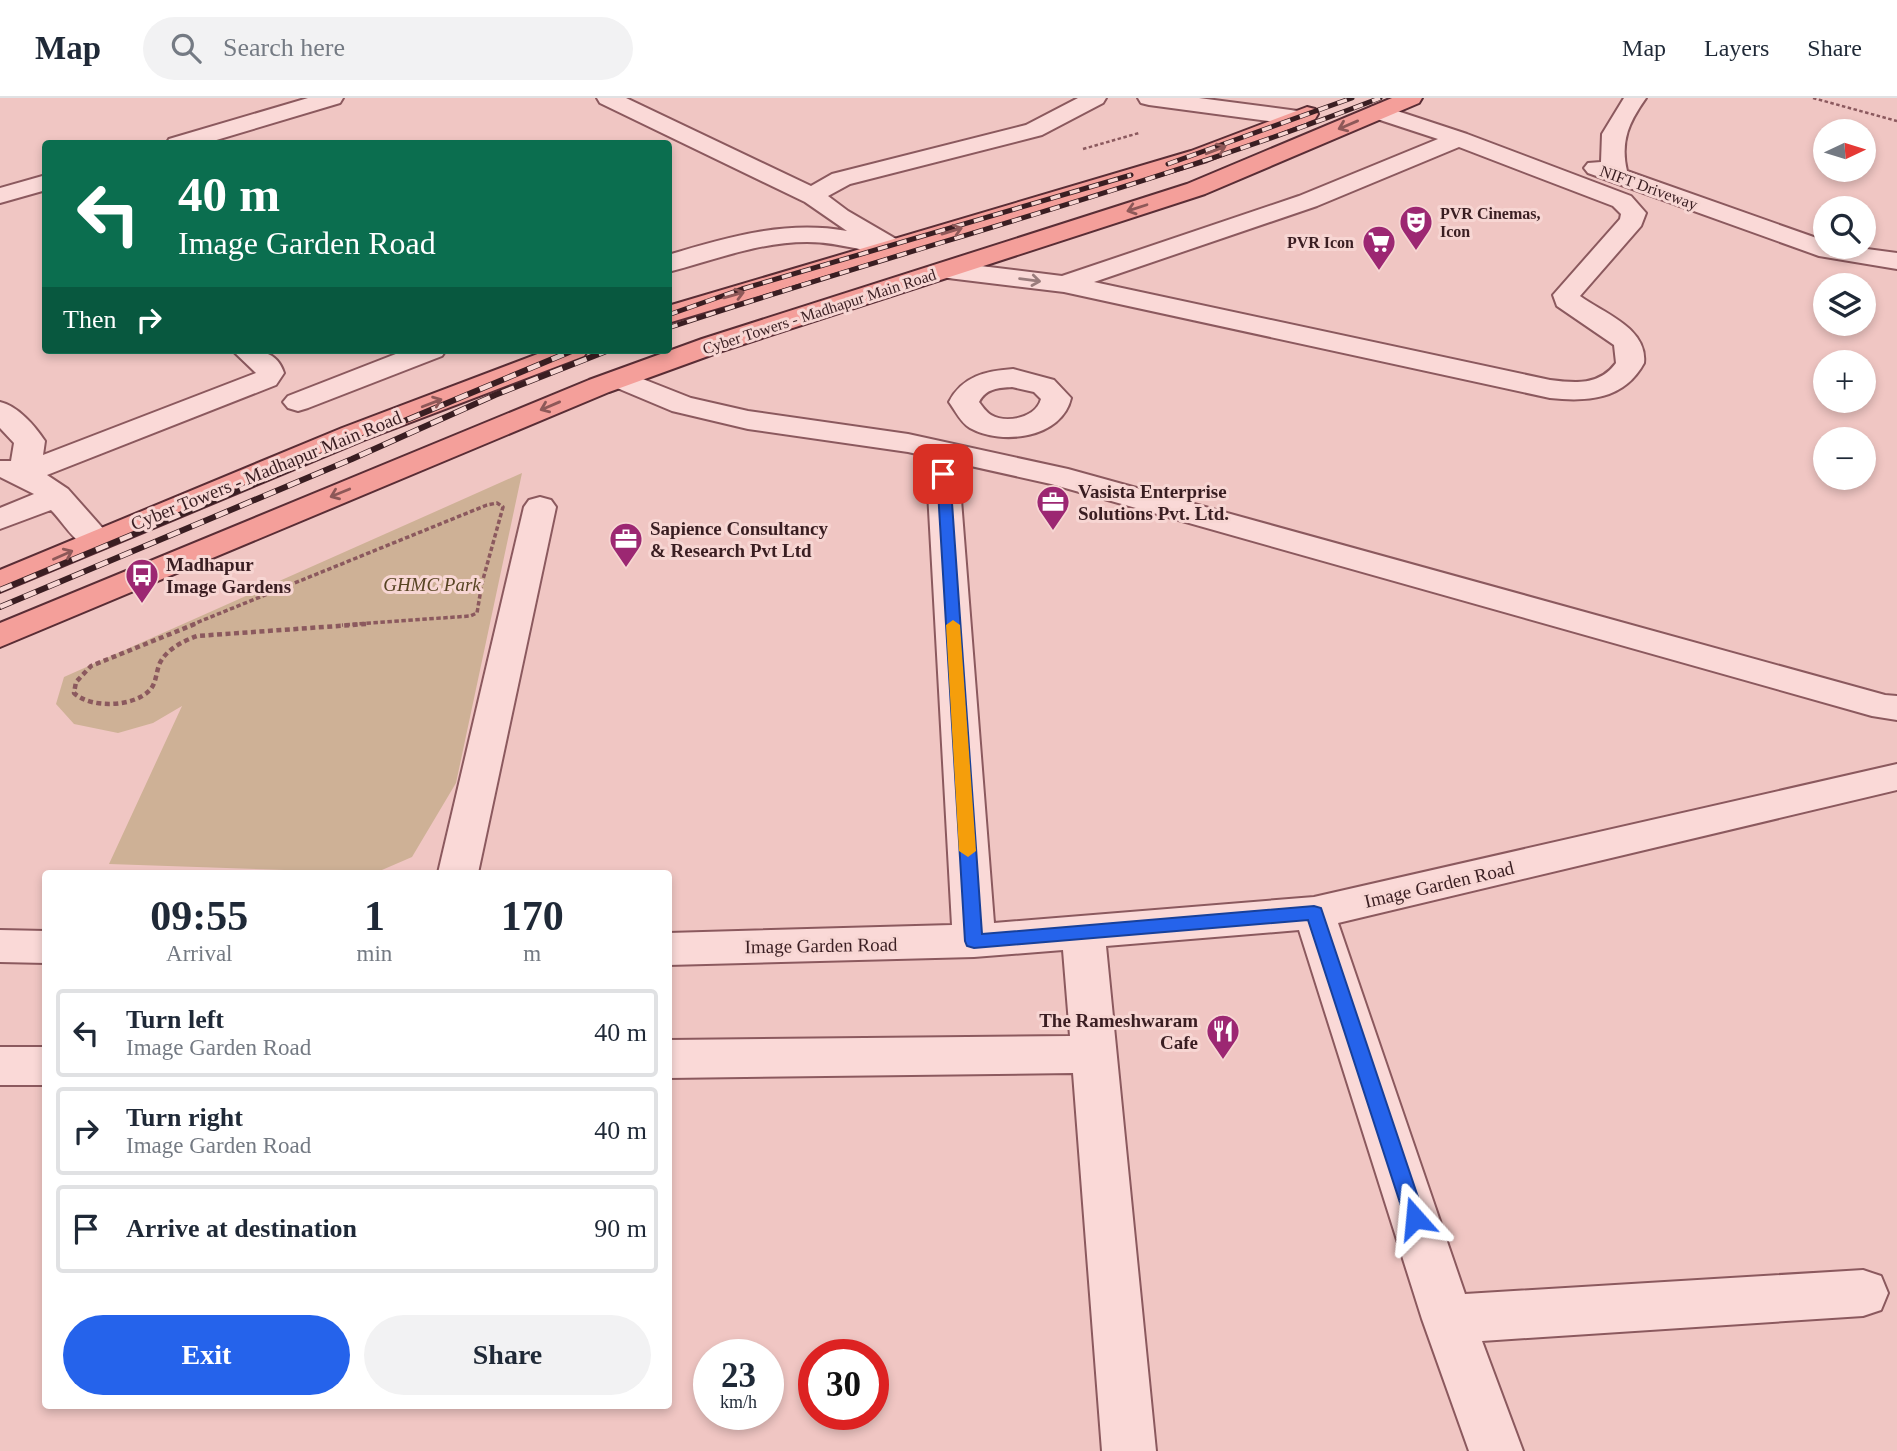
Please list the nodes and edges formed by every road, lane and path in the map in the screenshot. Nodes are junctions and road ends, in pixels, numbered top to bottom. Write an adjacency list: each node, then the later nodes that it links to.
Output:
1 (332, 98): 12 (street)
2 (608, 98): 16 (street)
3 (1095, 98): 16 (street)
4 (1149, 98): 9 (street)
5 (1635, 98): 13 (street)
6 (1813, 98): 10 (path)
7 (1398, 104): 11 (street); 13 (street, NIFT Driveway); 20 (main road, Cyber Towers - Madhapur Main Road, one-way to 20)
8 (1327, 107): 9 (main road, Cyber Towers - Madhapur Main Road)
9 (1298, 118): 17 (main road, Cyber Towers - Madhapur Main Road, one-way to 9)
10 (1897, 121)
11 (1459, 139): 21 (street); 21 (street)
12 (190, 140)
13 (1616, 176): 18 (street, NIFT Driveway)
14 (42, 183): 15 (street)
15 (0, 196)
16 (814, 197): 17 (street)
17 (894, 248): 19 (street); 22 (main road, Cyber Towers - Madhapur Main Road, one-way to 17)
18 (1897, 261)
19 (672, 263)
20 (948, 270): 21 (street, one-way to 21); 23 (main road, Cyber Towers - Madhapur Main Road)
21 (1064, 284)
22 (674, 314): 23 (main road)
23 (712, 345): 28 (main road, Cyber Towers - Madhapur Main Road)
24 (251, 354): 33 (street)
25 (422, 354): 29 (street)
26 (564, 354): 38 (main road, Cyber Towers - Madhapur Main Road, one-way to 26)
27 (576, 354): 28 (main road)
28 (609, 382): 32 (street); 40 (main road, Cyber Towers - Madhapur Main Road, one-way to 40)
29 (298, 402)
30 (0, 411): 33 (street)
31 (974, 418): 32 (street)
32 (908, 443): 42 (street)
33 (12, 471): 35 (street)
34 (943, 474): 47 (street)
35 (57, 496): 37 (street); 38 (street)
36 (540, 507): 44 (street)
37 (0, 519)
38 (95, 540): 39 (main road, Cyber Towers - Madhapur Main Road, one-way to 38)
39 (0, 582)
40 (0, 636)
41 (128, 702): 41 (path)
42 (1897, 708)
43 (1897, 777): 45 (street, Image Garden Road)
44 (459, 870)
45 (1314, 913): 46 (street, Image Garden Road); 56 (street)
46 (1083, 931): 47 (street, Image Garden Road); 51 (street)
47 (974, 941): 50 (street, Image Garden Road)
48 (0, 946): 49 (street)
49 (42, 947)
50 (672, 948)
51 (1094, 1054): 52 (street); 57 (street)
52 (672, 1059)
53 (0, 1066): 54 (street)
54 (42, 1066)
55 (1863, 1293): 56 (street)
56 (1448, 1320): 58 (street)
57 (1129, 1451)
58 (1496, 1451)

